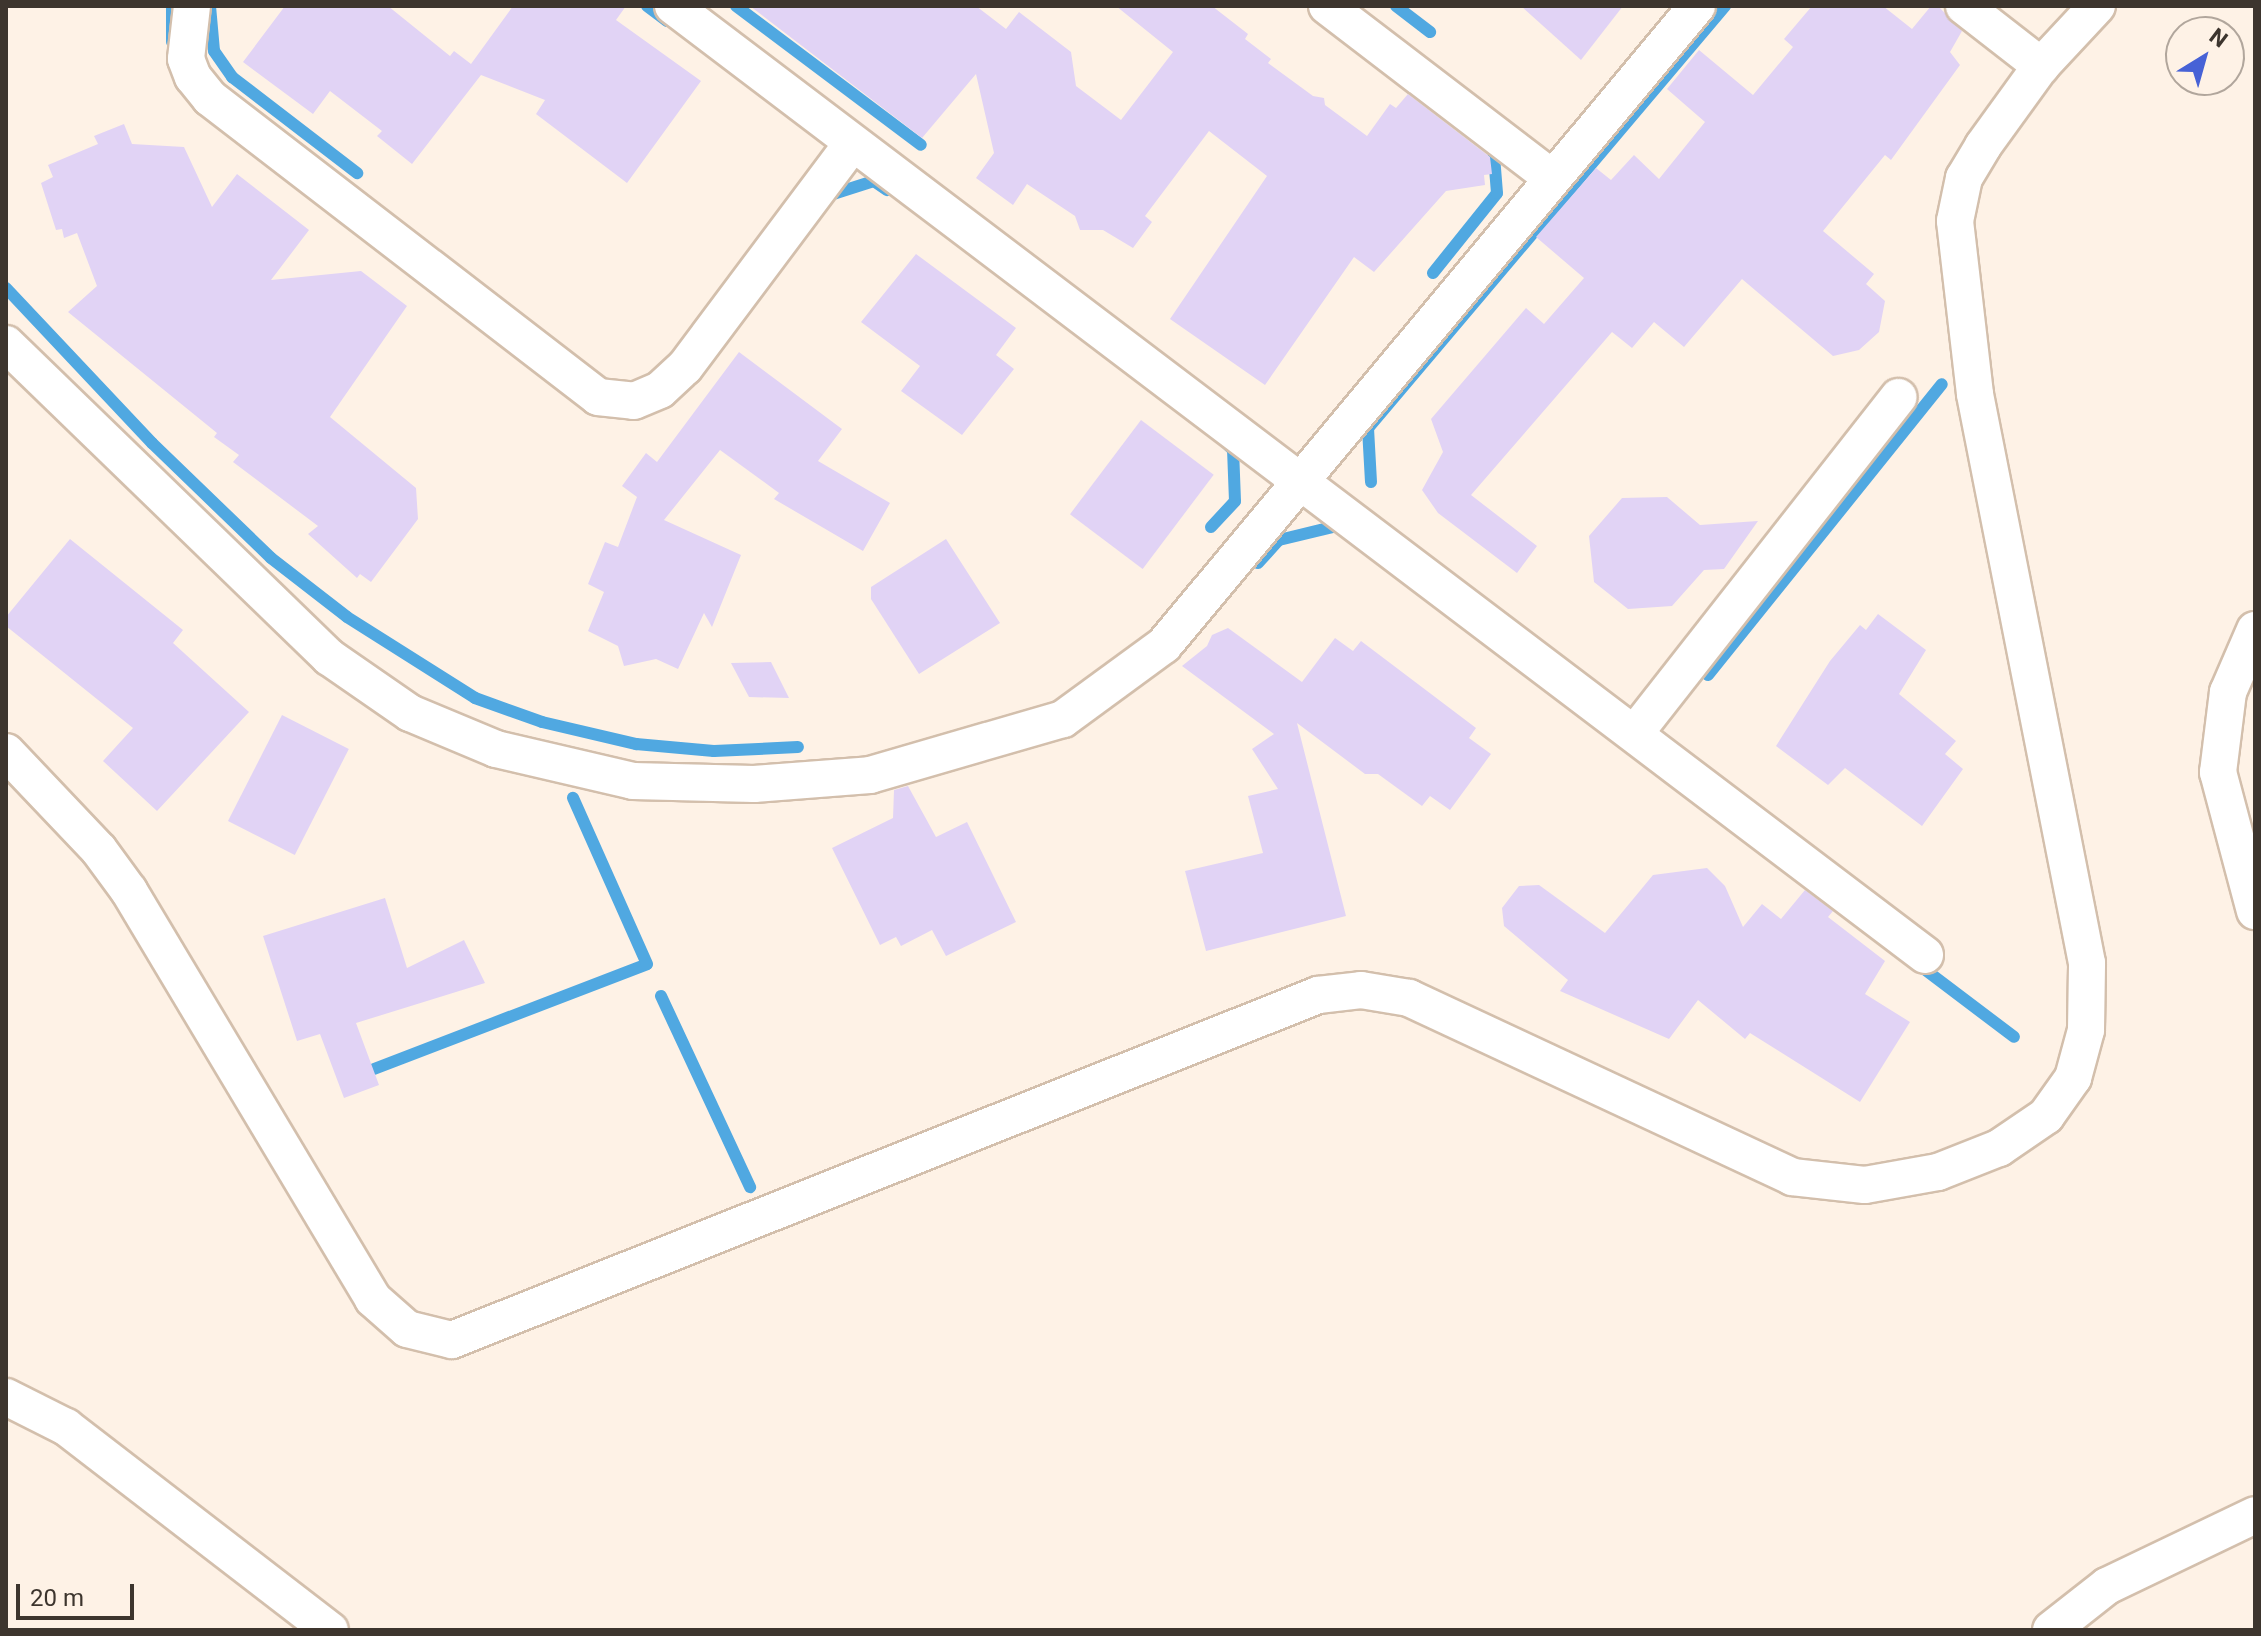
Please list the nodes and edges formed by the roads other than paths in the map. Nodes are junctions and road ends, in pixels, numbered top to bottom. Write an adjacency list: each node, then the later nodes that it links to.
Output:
1 (192, 6): 8 (street)
2 (673, 6): 8 (street)
3 (1327, 6): 9 (street)
4 (1697, 6): 9 (street)
5 (1964, 6): 7 (street)
6 (2097, 6): 7 (street)
7 (2041, 66): 15 (street)
8 (852, 144): 12 (street)
9 (1551, 177): 12 (street)
10 (6, 344): 12 (street)
11 (1898, 397): 14 (street)
12 (1305, 481): 14 (street)
13 (2255, 630): 16 (street)
14 (1635, 733): 17 (street)
15 (6, 752)
16 (2255, 911)
17 (1925, 955)
18 (6, 1397): 20 (street)
19 (2255, 1515): 21 (street)
20 (330, 1630)
21 (2051, 1630)

